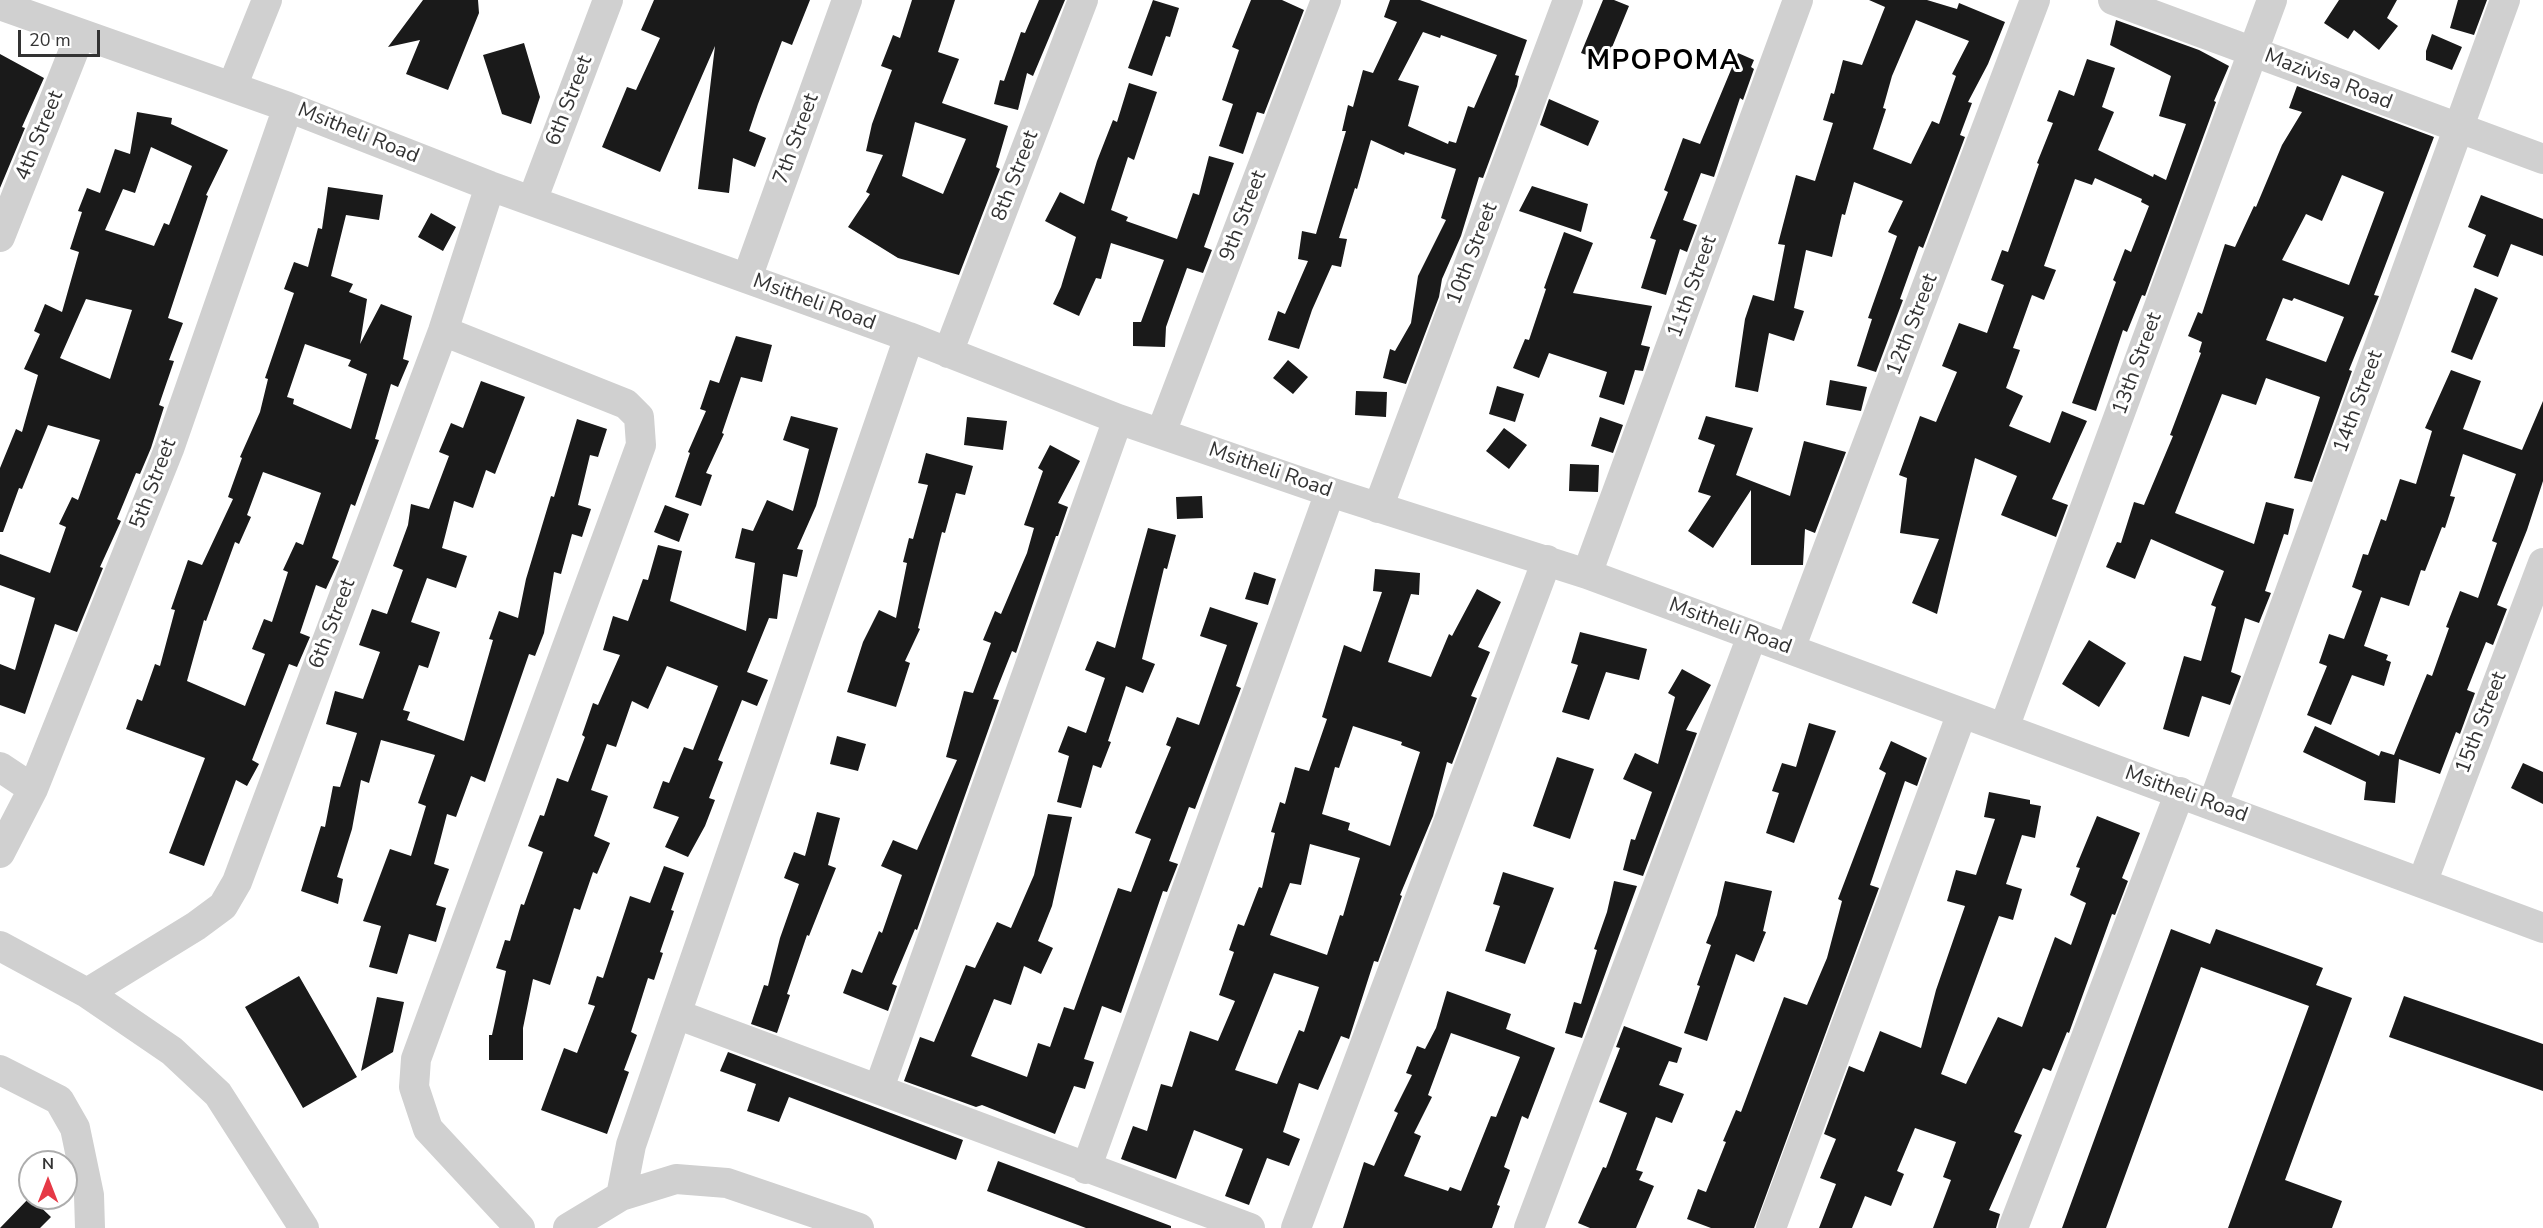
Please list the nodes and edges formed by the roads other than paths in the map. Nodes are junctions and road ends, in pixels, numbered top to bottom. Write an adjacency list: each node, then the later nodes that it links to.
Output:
1 (267, 0): 15 (street)
2 (608, 0): 20 (street, 6th Street)
3 (847, 0): 22 (street, 7th Street)
4 (1083, 0): 25 (street, 8th Street)
5 (1326, 0): 27 (street, 9th Street)
6 (1568, 0): 29 (street, 10th Street)
7 (1798, 0): 32 (street, 11th Street)
8 (2035, 0): 34 (street, 12th Street)
9 (2113, 0): 14 (street, Mazivisa Road)
10 (2272, 0): 14 (street, 13th Street)
11 (2505, 0): 17 (street, 14th Street)
12 (0, 5): 13 (street, Msitheli Road)
13 (80, 35): 15 (street, Msitheli Road); 21 (street, 4th Street)
14 (2253, 52): 17 (street, Mazivisa Road); 36 (street, 13th Street)
15 (232, 87): 16 (street, Msitheli Road)
16 (288, 107): 19 (street, Msitheli Road); 38 (street, 5th Street)
17 (2458, 129): 18 (street, Mazivisa Road); 40 (street, 14th Street)
18 (2543, 159)
19 (490, 186): 20 (street, Msitheli Road); 23 (street, 6th Street)
20 (532, 201): 22 (street, Msitheli Road)
21 (0, 237)
22 (747, 278): 24 (street, Msitheli Road)
23 (443, 331): 45 (street, 6th Street); 53 (street)
24 (909, 338): 25 (street, Msitheli Road); 46 (street)
25 (948, 353): 26 (street, Msitheli Road)
26 (1118, 419): 27 (street, Msitheli Road); 48 (street)
27 (1161, 433): 28 (street, Msitheli Road)
28 (1330, 492): 29 (street, Msitheli Road); 49 (street)
29 (1378, 507): 30 (street, Msitheli Road)
30 (1547, 560): 32 (street, Msitheli Road); 57 (street)
31 (2543, 563): 42 (street, 15th Street)
32 (1587, 574): 33 (street, Msitheli Road)
33 (1752, 636): 34 (street, Msitheli Road); 58 (street)
34 (1790, 649): 35 (street, Msitheli Road)
35 (1962, 713): 36 (street, Msitheli Road); 59 (street)
36 (2004, 728): 39 (street, Msitheli Road)
37 (0, 767): 38 (street)
38 (33, 789): 41 (street, 5th Street)
39 (2180, 792): 40 (street, Msitheli Road); 60 (street)
40 (2213, 804): 42 (street, Msitheli Road)
41 (0, 854)
42 (2422, 883): 43 (street, Msitheli Road)
43 (2543, 928)
44 (0, 946): 45 (street)
45 (87, 993): 52 (street)
46 (676, 1014): 48 (street); 50 (street)
47 (0, 1070): 51 (street)
48 (879, 1088): 49 (street)
49 (1086, 1169): 56 (street)
50 (621, 1196): 54 (street); 55 (street)
51 (90, 1228)
52 (304, 1228)
53 (520, 1228)
54 (568, 1228)
55 (860, 1228)
56 (1250, 1228)
57 (1296, 1228)
58 (1529, 1228)
59 (1771, 1228)
60 (2013, 1228)

